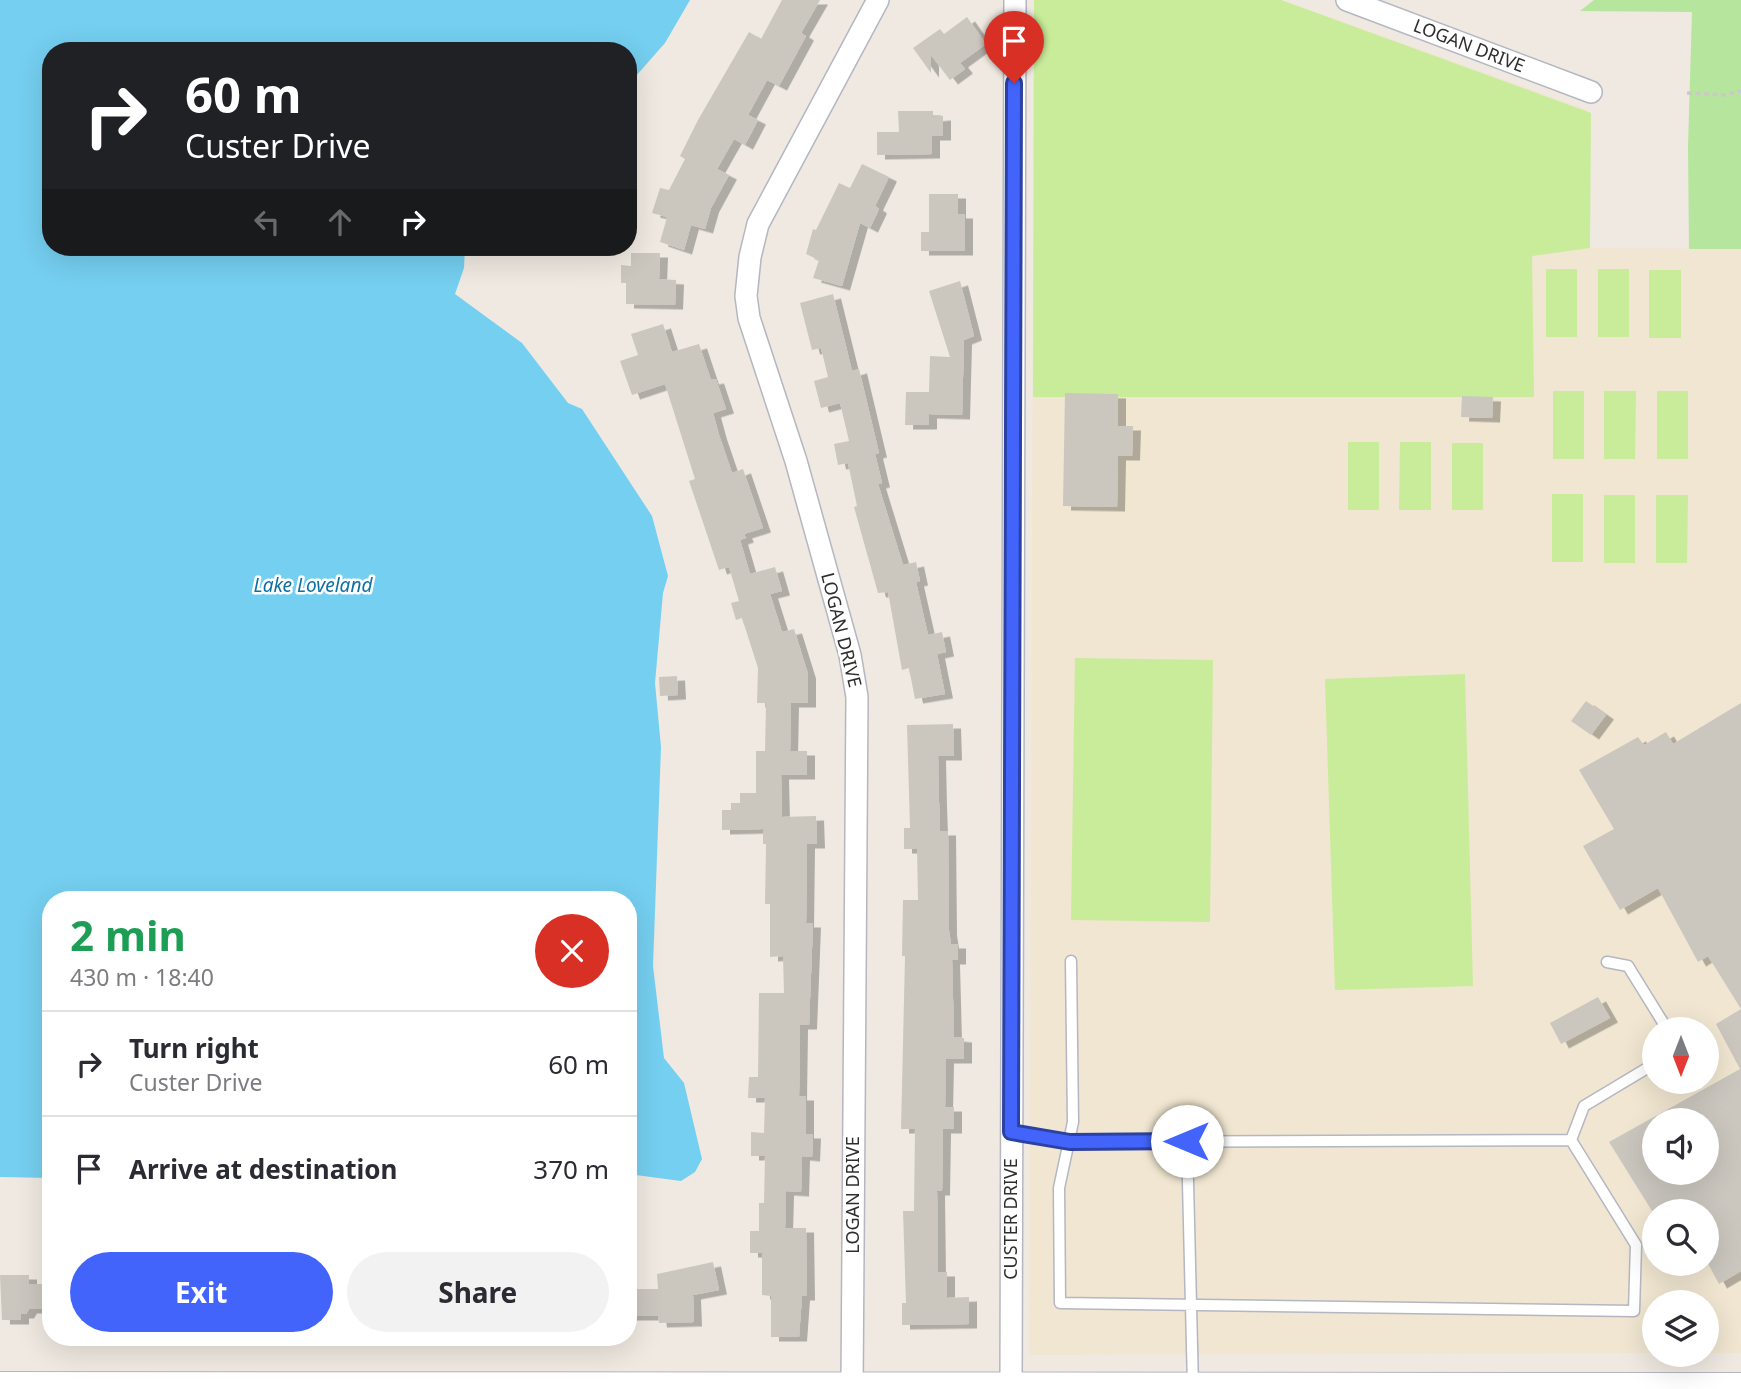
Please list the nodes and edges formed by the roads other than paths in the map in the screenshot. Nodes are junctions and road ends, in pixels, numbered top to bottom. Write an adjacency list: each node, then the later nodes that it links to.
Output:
1 (878, 0): 17 (street, LOGAN DRIVE)
2 (1014, 0): 9 (street, CUSTER DRIVE)
3 (1347, 0): 4 (street, LOGAN DRIVE)
4 (1591, 92)
5 (1071, 961): 12 (lane)
6 (1607, 962): 7 (lane)
7 (1660, 1017)
8 (1642, 1071): 10 (lane)
9 (1011, 1132): 12 (lane); 20 (street, CUSTER DRIVE)
10 (1571, 1140): 11 (lane); 13 (lane)
11 (1187, 1141): 12 (lane); 13 (lane)
12 (1070, 1142): 13 (lane)
13 (1192, 1303): 21 (lane)
14 (0, 1387): 15 (main road)
15 (156, 1388): 16 (main road)
16 (677, 1388): 17 (main road)
17 (852, 1388): 18 (main road)
18 (883, 1388): 19 (main road)
19 (939, 1388): 20 (main road)
20 (1011, 1388): 21 (main road)
21 (1193, 1388): 23 (main road)
22 (1741, 1388): 23 (main road)
23 (1714, 1389)

